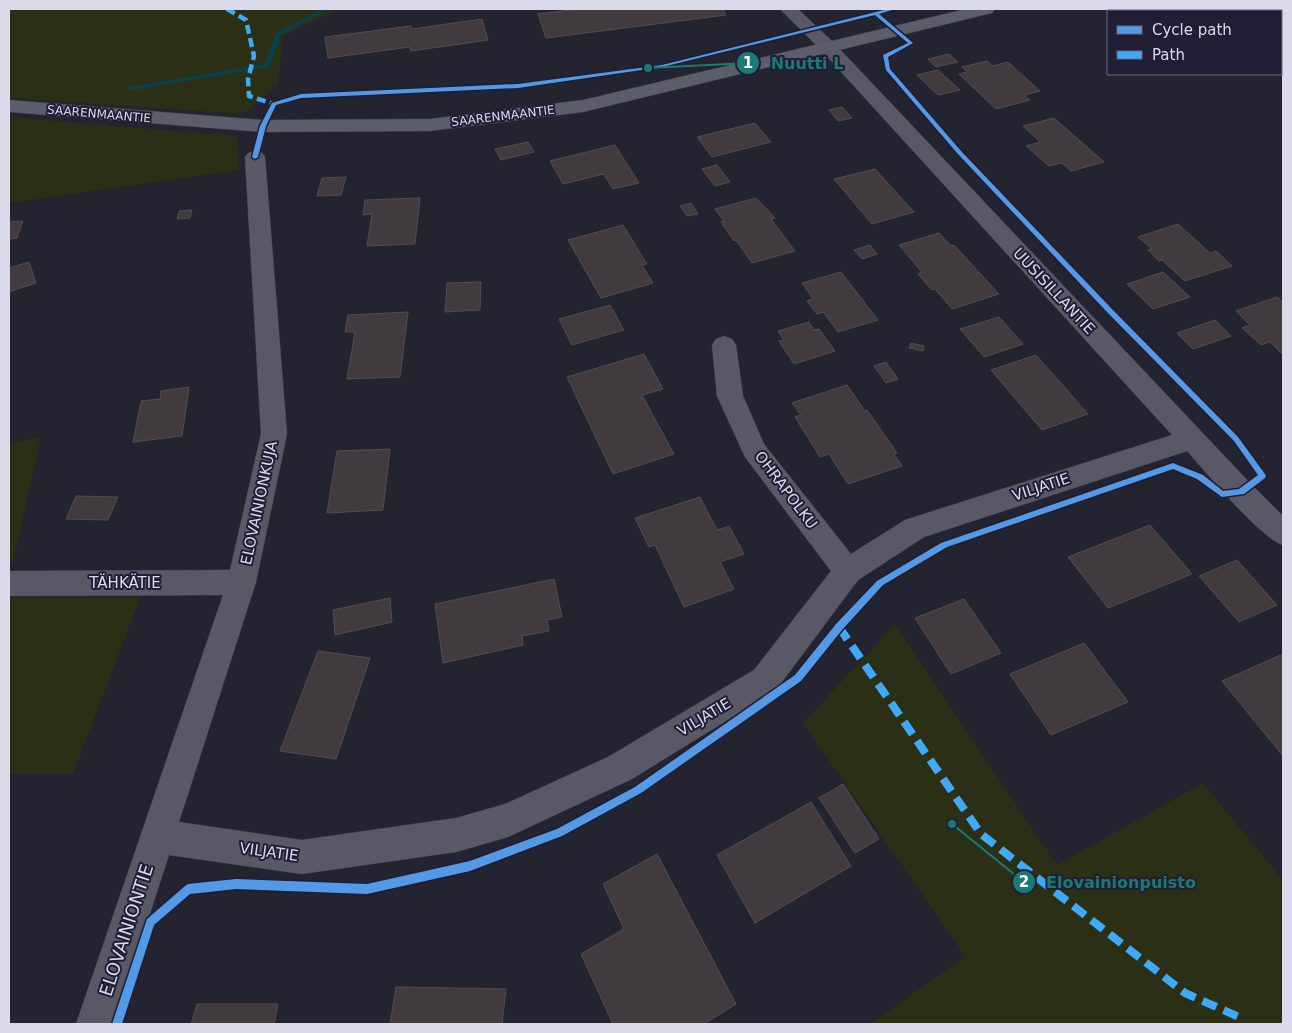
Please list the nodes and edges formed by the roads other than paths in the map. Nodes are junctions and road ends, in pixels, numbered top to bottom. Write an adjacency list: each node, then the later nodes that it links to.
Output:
1 (788, 9): 3 (street, UUSISILLANTIE)
2 (986, 9): 3 (street, SAARENMAANTIE)
3 (828, 47): 4 (street, SAARENMAANTIE); 7 (street, UUSISILLANTIE)
4 (9, 106)
5 (256, 157): 10 (street, ELOVAINIONKUJA)
6 (724, 345): 9 (street, OHRAPOLKU)
7 (1192, 439): 8 (street, UUSISILLANTIE); 9 (street, VILJATIE)
8 (1283, 532)
9 (848, 571): 12 (street, VILJATIE)
10 (242, 582): 11 (street, TÄHKÄTIE); 12 (street, ELOVAINIONKUJA)
11 (9, 584)
12 (157, 836): 13 (street, ELOVAINIONTIE)
13 (95, 1024)

